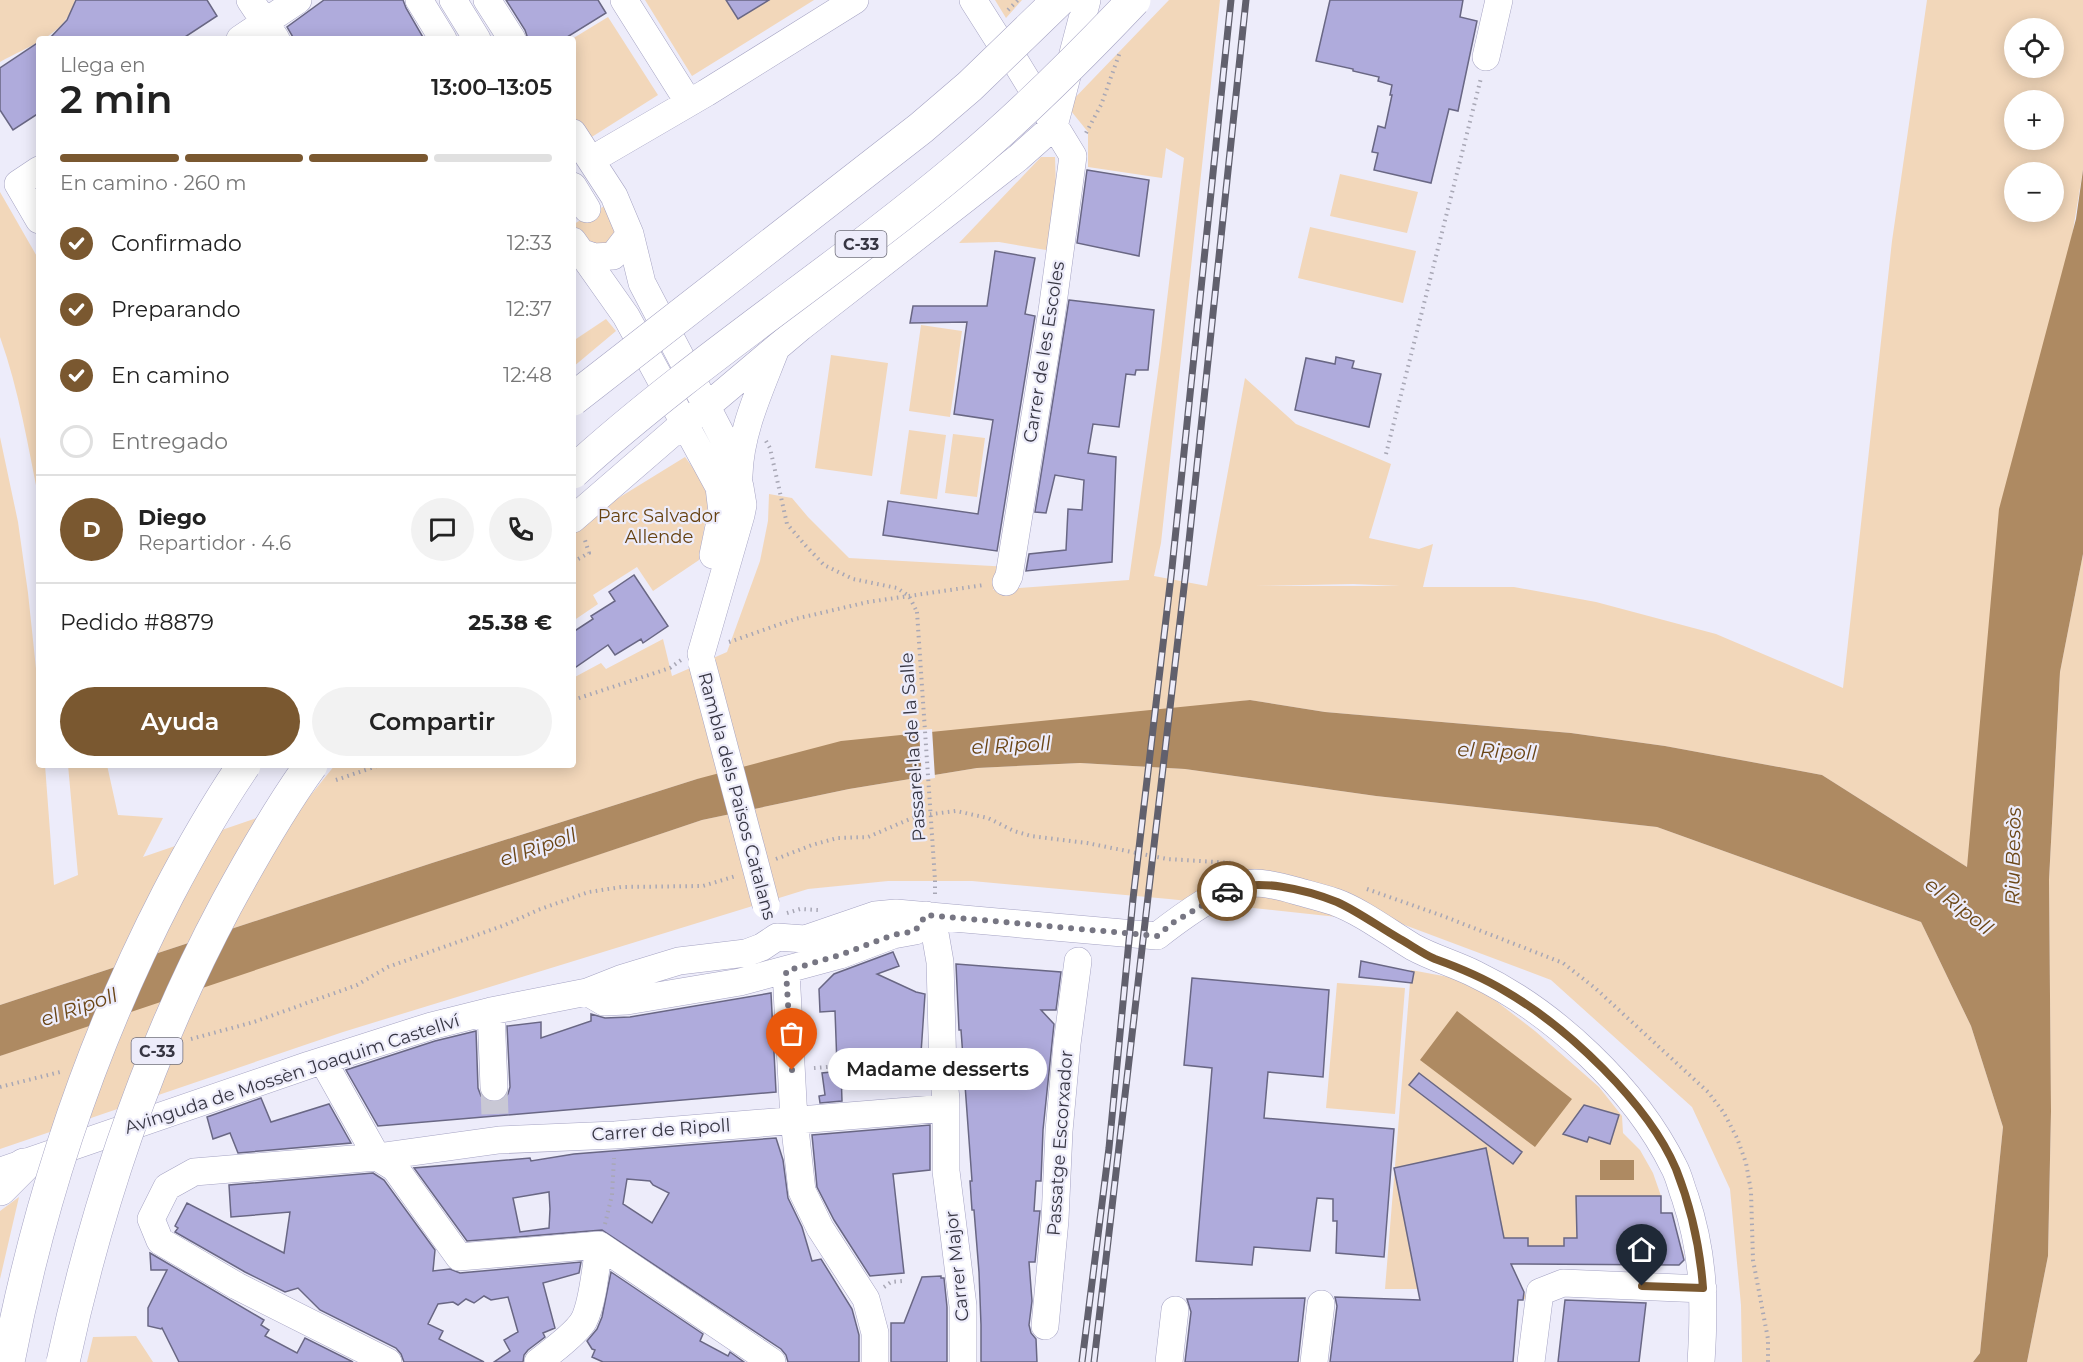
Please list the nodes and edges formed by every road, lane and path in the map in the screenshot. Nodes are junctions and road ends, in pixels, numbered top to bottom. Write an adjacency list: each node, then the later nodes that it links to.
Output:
1 (250, 0): 13 (street)
2 (298, 0): 13 (street)
3 (419, 0): 15 (street)
4 (453, 0): 16 (street)
5 (486, 0): 17 (street)
6 (624, 0): 20 (street)
7 (855, 0): 20 (street)
8 (973, 0): 21 (street)
9 (1059, 0): 32 (highway, bridge)
10 (1087, 0): 21 (street)
11 (1134, 0): 38 (highway, C-33, bridge)
12 (1499, 0): 19 (street)
13 (271, 31): 14 (street)
14 (252, 36)
15 (442, 36)
16 (475, 36)
17 (510, 36)
18 (1123, 41): 23 (path)
19 (1486, 57): 37 (path)
20 (689, 103): 24 (street)
21 (1054, 126): 23 (street); 31 (street)
22 (576, 138): 24 (street, Rambla dels Països Catalans)
23 (1073, 156): 45 (street, Carrer de les Escoles)
24 (591, 160): 29 (street, Rambla dels Països Catalans)
25 (28, 177): 27 (street)
26 (576, 191): 28 (street)
27 (36, 208)
28 (587, 209)
29 (630, 234): 30 (street, Rambla dels Països Catalans); 33 (street, Rambla dels Països Catalans)
30 (577, 246): 35 (street, Rambla dels Països Catalans)
31 (776, 350): 33 (street); 34 (street)
32 (576, 397)
33 (706, 407): 35 (street); 36 (street, Rambla dels Països Catalans)
34 (749, 423): 36 (street); 41 (street); 46 (path)
35 (688, 430): 36 (street); 40 (street); 47 (street, Rambla dels Països Catalans)
36 (719, 433): 41 (street, Rambla dels Països Catalans)
37 (1386, 454)
38 (576, 468)
39 (576, 472): 40 (street)
40 (625, 474): 42 (street)
41 (739, 480): 47 (street, Rambla dels Països Catalans)
42 (576, 516)
43 (576, 520): 44 (path)
44 (576, 560)
45 (1006, 582): 46 (path)
46 (909, 596): 47 (path); 57 (path, Passarel·la de la Salle, bridge)
47 (696, 658): 48 (path); 58 (street, Rambla dels Països Catalans, bridge)
48 (576, 699)
49 (242, 768): 81 (highway, C-33, bridge)
50 (356, 768): 51 (path)
51 (323, 772): 82 (highway, C-33, bridge)
52 (771, 861): 53 (path)
53 (1243, 864)
54 (744, 872): 63 (path)
55 (1363, 888): 92 (path)
56 (943, 890): 57 (path)
57 (932, 905): 58 (street); 60 (street); 67 (street, Carrer Major); 77 (street)
58 (777, 937): 61 (street, Avinguda de Mossèn Joaquim Castellví)
59 (1078, 961): 80 (street, Passatge Escorxador)
60 (786, 971): 61 (street); 66 (street)
61 (587, 992): 62 (street, Avinguda de Mossèn Joaquim Castellví)
62 (491, 1011): 64 (street, Avinguda de Mossèn Joaquim Castellví); 69 (street)
63 (186, 1040)
64 (323, 1061): 73 (street); 74 (street, Avinguda de Mossèn Joaquim Castellví)
65 (70, 1070): 68 (path)
66 (792, 1070): 67 (path); 71 (street)
67 (943, 1071): 70 (street, Carrer Major)
68 (0, 1087)
69 (494, 1087)
70 (946, 1108): 71 (street, Carrer de Ripoll); 87 (street, Carrer Major)
71 (794, 1120): 72 (street, Carrer de Ripoll); 86 (street)
72 (615, 1135): 73 (street, Carrer de Ripoll); 76 (path)
73 (377, 1157): 76 (street); 83 (street, Carrer de Ripoll)
74 (12, 1168): 75 (highway)
75 (0, 1189)
76 (599, 1245): 84 (street); 85 (street)
77 (1703, 1288): 90 (street); 91 (street)
78 (1321, 1304): 89 (street)
79 (1176, 1310): 88 (street)
80 (1045, 1326)
81 (8, 1362)
82 (63, 1362)
83 (388, 1362)
84 (538, 1362)
85 (772, 1362)
86 (874, 1362)
87 (963, 1362)
88 (1169, 1362)
89 (1314, 1362)
90 (1531, 1362)
91 (1701, 1362)
92 (1768, 1362)

